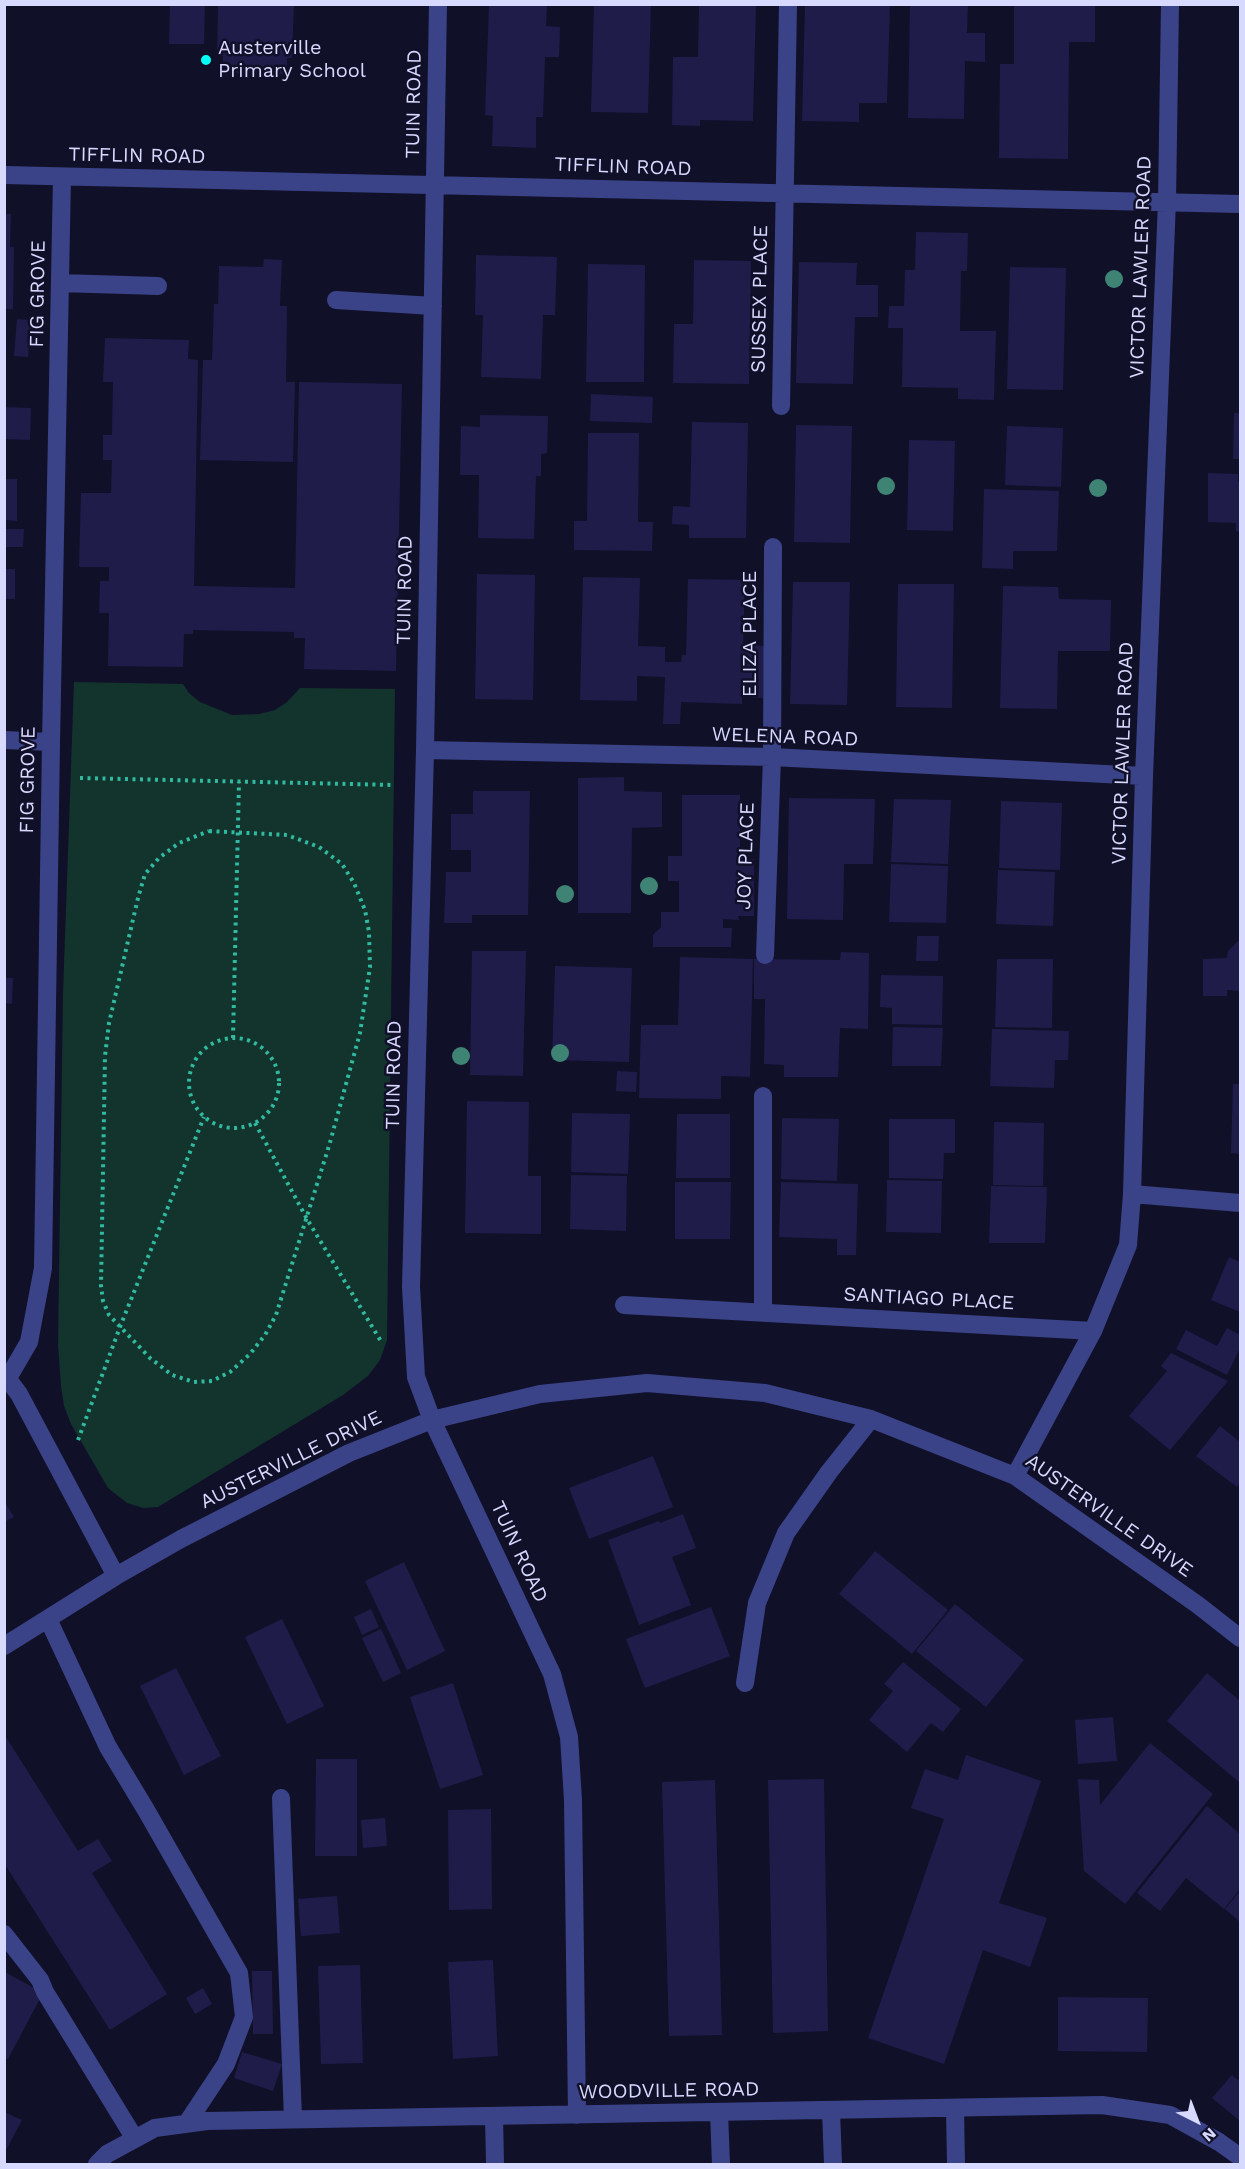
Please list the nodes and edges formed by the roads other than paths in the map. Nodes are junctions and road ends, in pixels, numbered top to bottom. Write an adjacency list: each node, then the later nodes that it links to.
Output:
1 (438, 4): 6 (street, TUIN ROAD)
2 (788, 4): 7 (street, SUSSEX PLACE)
3 (1170, 4): 8 (street, VICTOR LAWLER ROAD)
4 (4, 176): 5 (street, TIFFLIN ROAD)
5 (62, 177): 6 (street, TIFFLIN ROAD); 10 (street, FIG GROVE)
6 (435, 184): 7 (street, TIFFLIN ROAD); 13 (street, TUIN ROAD)
7 (785, 194): 8 (street, TIFFLIN ROAD); 14 (street, SUSSEX PLACE)
8 (1167, 201): 9 (street, TIFFLIN ROAD); 20 (street, VICTOR LAWLER ROAD)
9 (1240, 204)
10 (60, 283): 11 (street); 17 (street, FIG GROVE)
11 (158, 286)
12 (336, 300): 13 (street)
13 (433, 306): 18 (street, TUIN ROAD)
14 (781, 406)
15 (773, 547): 19 (street, ELIZA PLACE)
16 (4, 740): 17 (street)
17 (51, 742): 28 (street, FIG GROVE)
18 (425, 750): 19 (street, WELENA ROAD); 30 (street, TUIN ROAD)
19 (772, 758): 20 (street, WELENA ROAD); 21 (street, JOY PLACE)
20 (1144, 777): 23 (street, VICTOR LAWLER ROAD)
21 (765, 955)
22 (763, 1096): 26 (street)
23 (1132, 1194): 24 (street); 27 (street, VICTOR LAWLER ROAD)
24 (1240, 1203)
25 (624, 1305): 26 (street, SANTIAGO PLACE)
26 (763, 1312): 27 (street, SANTIAGO PLACE)
27 (1093, 1331): 31 (street, VICTOR LAWLER ROAD)
28 (6, 1376): 32 (street)
29 (871, 1419): 30 (street, AUSTERVILLE DRIVE); 31 (street, AUSTERVILLE DRIVE); 36 (street)
30 (432, 1420): 32 (street, AUSTERVILLE DRIVE); 42 (street, TUIN ROAD)
31 (1015, 1476): 34 (street, AUSTERVILLE DRIVE)
32 (116, 1576): 33 (street, AUSTERVILLE DRIVE)
33 (48, 1619): 35 (street, AUSTERVILLE DRIVE); 45 (street)
34 (1240, 1638)
35 (4, 1646)
36 (745, 1683)
37 (281, 1798): 44 (street)
38 (4, 1934): 46 (street)
39 (955, 2108): 40 (street, WOODVILLE ROAD); 47 (street, WOODVILLE ROAD); 52 (street)
40 (831, 2110): 41 (street, WOODVILLE ROAD); 51 (street)
41 (719, 2112): 42 (street, WOODVILLE ROAD); 50 (street)
42 (577, 2115): 43 (street, WOODVILLE ROAD)
43 (494, 2116): 44 (street, WOODVILLE ROAD); 49 (street)
44 (293, 2119): 45 (street, WOODVILLE ROAD)
45 (187, 2123): 46 (street, WOODVILLE ROAD)
46 (135, 2139): 48 (street, WOODVILLE ROAD)
47 (1240, 2157)
48 (98, 2164)
49 (495, 2164)
50 (721, 2164)
51 (833, 2164)
52 (956, 2164)

